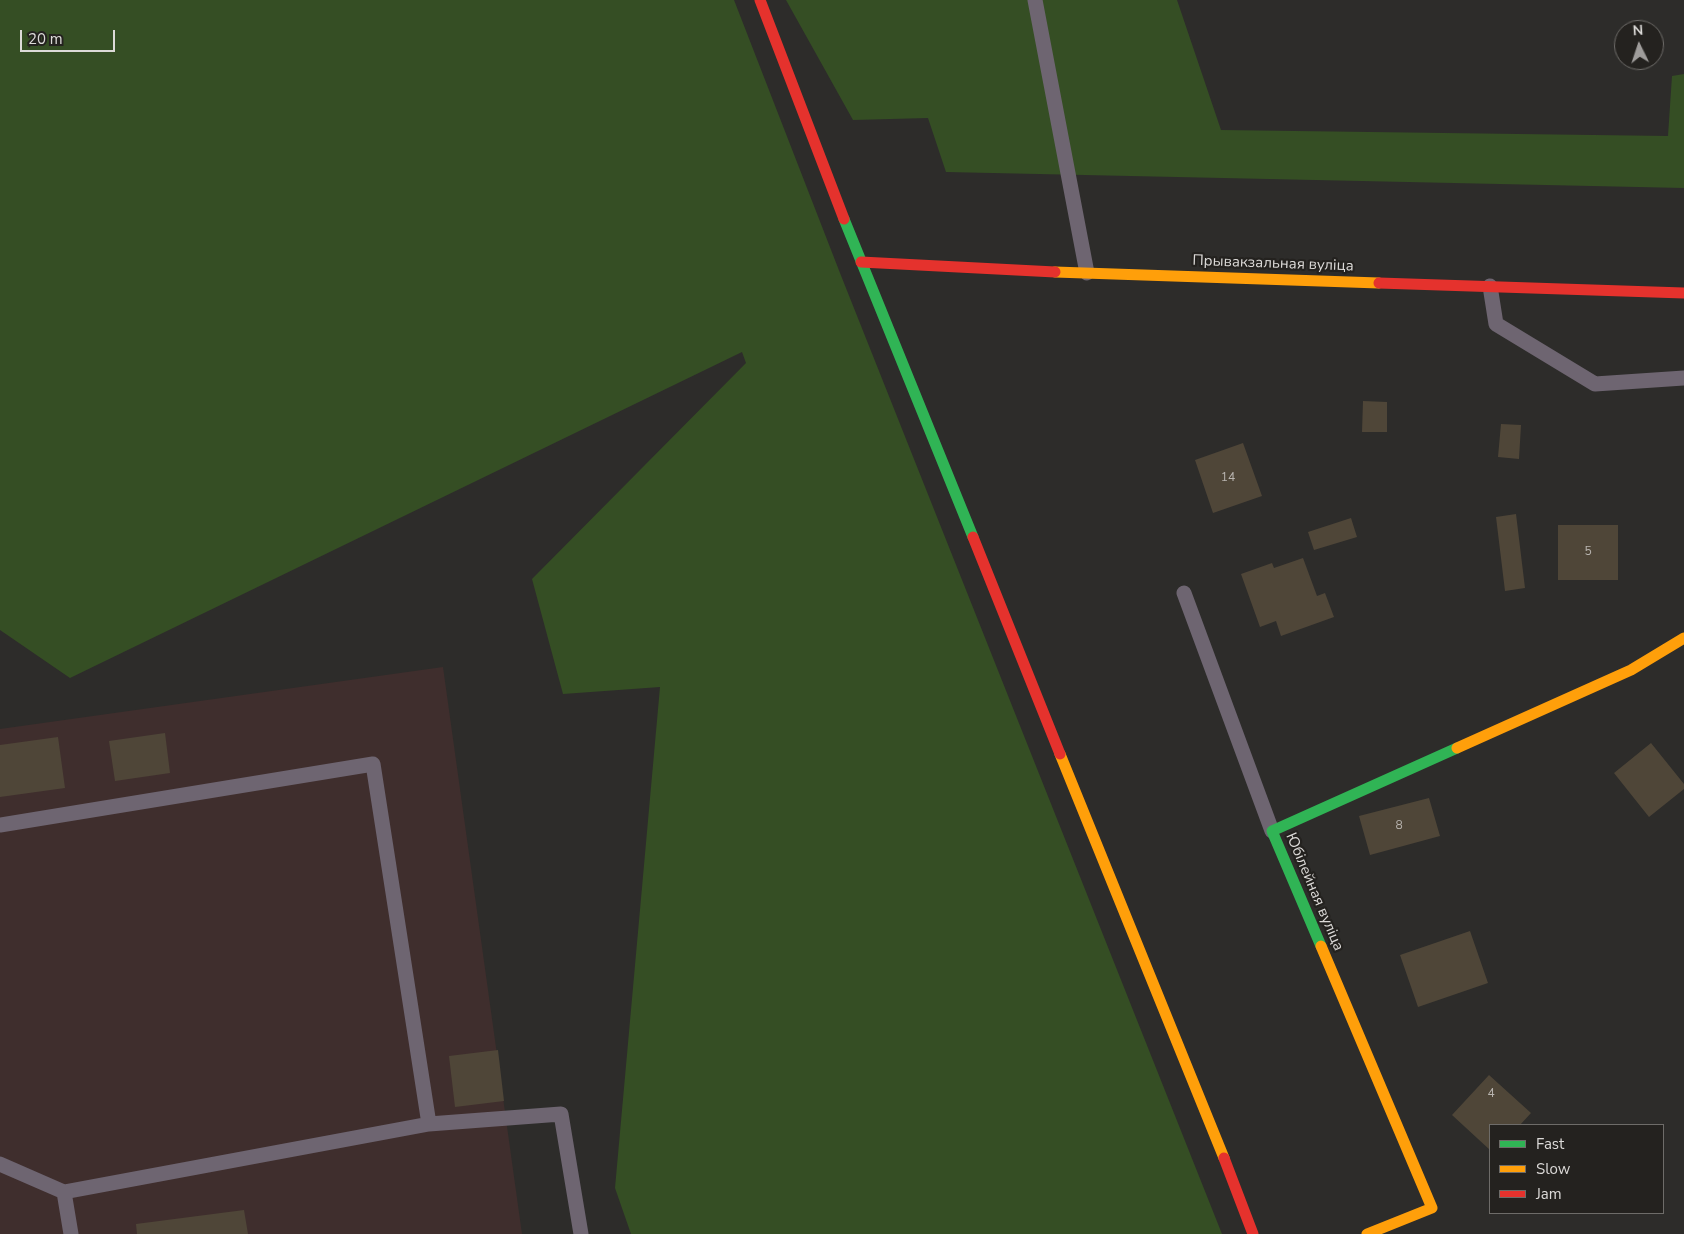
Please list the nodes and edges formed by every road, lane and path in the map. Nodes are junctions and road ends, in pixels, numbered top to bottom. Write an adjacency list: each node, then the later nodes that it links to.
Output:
1 (760, 0): 3 (street)
2 (1035, 0): 4 (lane)
3 (861, 262): 4 (street, Прывакзальная вуліца); 17 (street)
4 (1087, 273): 5 (street, Прывакзальная вуліца)
5 (1490, 286): 6 (street, Прывакзальная вуліца); 7 (lane)
6 (1684, 293)
7 (1684, 378)
8 (1184, 593): 11 (lane)
9 (1684, 638): 11 (street, Юбілейная вуліца)
10 (0, 825): 12 (lane)
11 (1272, 830): 18 (street, Юбілейная вуліца)
12 (429, 1124): 14 (lane); 16 (lane)
13 (0, 1164): 14 (lane)
14 (64, 1192): 15 (lane)
15 (71, 1234)
16 (582, 1234)
17 (1253, 1234)
18 (1367, 1234)

